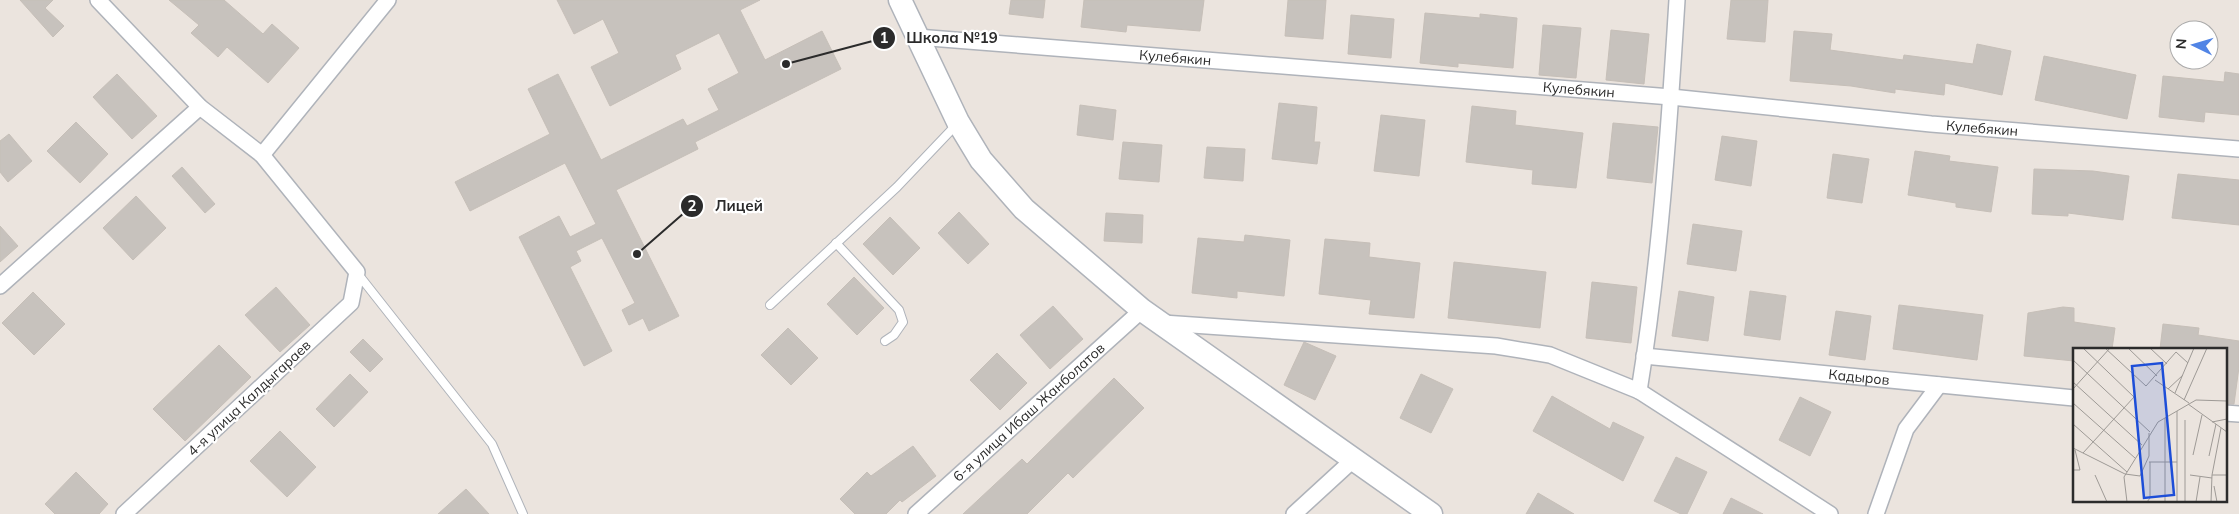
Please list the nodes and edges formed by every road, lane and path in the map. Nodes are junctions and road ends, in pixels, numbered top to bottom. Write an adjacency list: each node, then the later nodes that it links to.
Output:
1 (98, 0): 7 (street)
2 (388, 0): 10 (street)
3 (900, 0): 5 (street)
4 (1677, 0): 6 (street)
5 (917, 37): 6 (street, Кулебякин); 8 (street)
6 (1671, 97): 9 (street, Кулебякин); 18 (street)
7 (200, 107): 10 (street); 13 (street)
8 (958, 122): 11 (lane); 15 (street)
9 (2239, 149)
10 (262, 155): 12 (street)
11 (836, 243): 14 (lane); 17 (lane)
12 (357, 272): 25 (street, 4-я улица Калдыгараев); 26 (lane)
13 (0, 286)
14 (770, 305)
15 (1142, 310): 16 (street); 27 (street, 6-я улица Ибаш Жанболатов)
16 (1162, 323): 20 (street); 24 (street)
17 (886, 341)
18 (1644, 356): 19 (street, Кадыров); 20 (street)
19 (1939, 385): 21 (street, Кадыров); 31 (street)
20 (1639, 390): 30 (street)
21 (2073, 398)
22 (2226, 413): 23 (street)
23 (2239, 414)
24 (1354, 459): 28 (street); 29 (street)
25 (124, 514)
26 (523, 514)
27 (916, 514)
28 (1294, 514)
29 (1431, 514)
30 (1830, 514)
31 (1876, 514)

